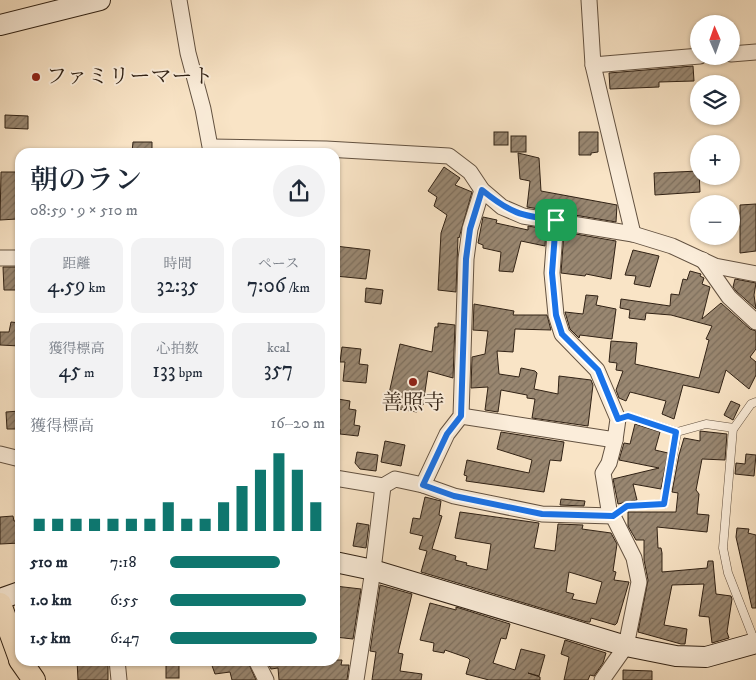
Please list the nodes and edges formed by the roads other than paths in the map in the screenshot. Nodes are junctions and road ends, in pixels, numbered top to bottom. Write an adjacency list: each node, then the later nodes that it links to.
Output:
1 (100, 0): 4 (street)
2 (180, 0): 9 (street)
3 (589, 0): 8 (street)
4 (0, 25)
5 (756, 52): 6 (street)
6 (740, 53)
7 (690, 57): 8 (street)
8 (593, 65): 13 (street)
9 (211, 148)
10 (340, 152): 11 (street)
11 (482, 190): 12 (street); 20 (street)
12 (556, 220): 13 (street); 21 (street)
13 (633, 234): 16 (street)
14 (0, 258): 15 (street)
15 (15, 258)
16 (702, 259): 17 (street); 18 (street)
17 (756, 274)
18 (756, 322)
19 (756, 402): 22 (lane)
20 (461, 416): 24 (street); 28 (street)
21 (618, 419): 23 (lane); 24 (street)
22 (734, 428): 23 (lane); 36 (lane)
23 (676, 432): 30 (lane)
24 (615, 440): 30 (street)
25 (0, 454): 26 (street)
26 (15, 457)
27 (340, 479): 29 (street)
28 (423, 485): 29 (street); 30 (street)
29 (382, 486): 32 (street)
30 (611, 516): 38 (street)
31 (340, 563): 32 (street)
32 (373, 570): 38 (street); 45 (street)
33 (15, 594): 34 (street)
34 (0, 599)
35 (0, 604): 37 (main road)
36 (756, 643): 38 (street)
37 (15, 646)
38 (626, 646): 46 (street)
39 (24, 666): 42 (main road)
40 (118, 666): 43 (street)
41 (259, 666): 44 (street)
42 (34, 680)
43 (119, 680)
44 (266, 680)
45 (356, 680)
46 (602, 680)

